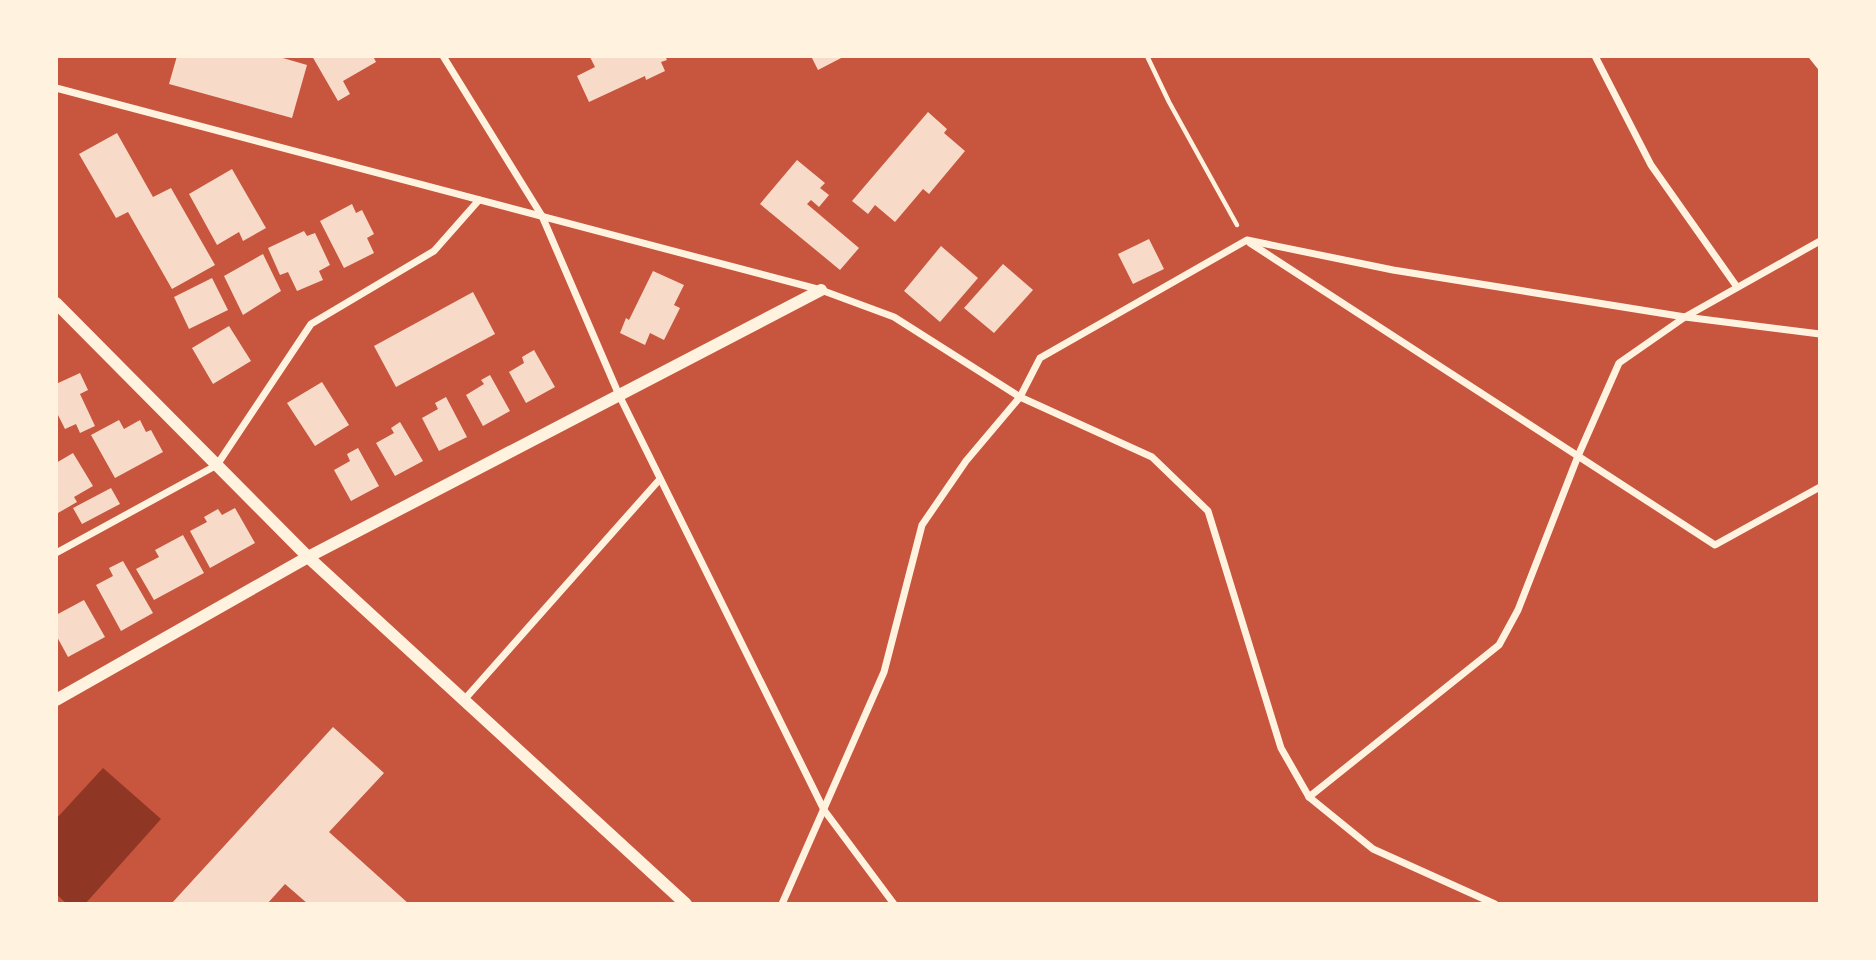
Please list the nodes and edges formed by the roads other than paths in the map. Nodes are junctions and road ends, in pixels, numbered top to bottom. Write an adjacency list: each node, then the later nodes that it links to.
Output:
1 (443, 56): 7 (street)
2 (1595, 56): 10 (street)
3 (1814, 56): 4 (street)
4 (1820, 66)
5 (56, 88): 6 (street)
6 (479, 200): 7 (street); 18 (street)
7 (542, 216): 11 (street); 15 (street)
8 (1247, 240): 13 (street); 16 (street); 17 (street)
9 (1820, 241): 10 (street)
10 (1737, 287): 13 (street)
11 (821, 290): 15 (street); 16 (street)
12 (56, 303): 18 (street)
13 (1685, 317): 14 (street); 17 (street)
14 (1820, 334)
15 (619, 395): 19 (street); 22 (street)
16 (1020, 397): 25 (street); 26 (street)
17 (1578, 456): 20 (street); 25 (street)
18 (217, 465): 21 (street); 22 (street)
19 (660, 479): 24 (street); 26 (street)
20 (1820, 487)
21 (56, 553)
22 (308, 557): 23 (street); 24 (street)
23 (56, 700)
24 (464, 700): 27 (street)
25 (1309, 797): 30 (street)
26 (824, 810): 28 (street); 29 (street)
27 (686, 904)
28 (782, 904)
29 (894, 904)
30 (1495, 904)

